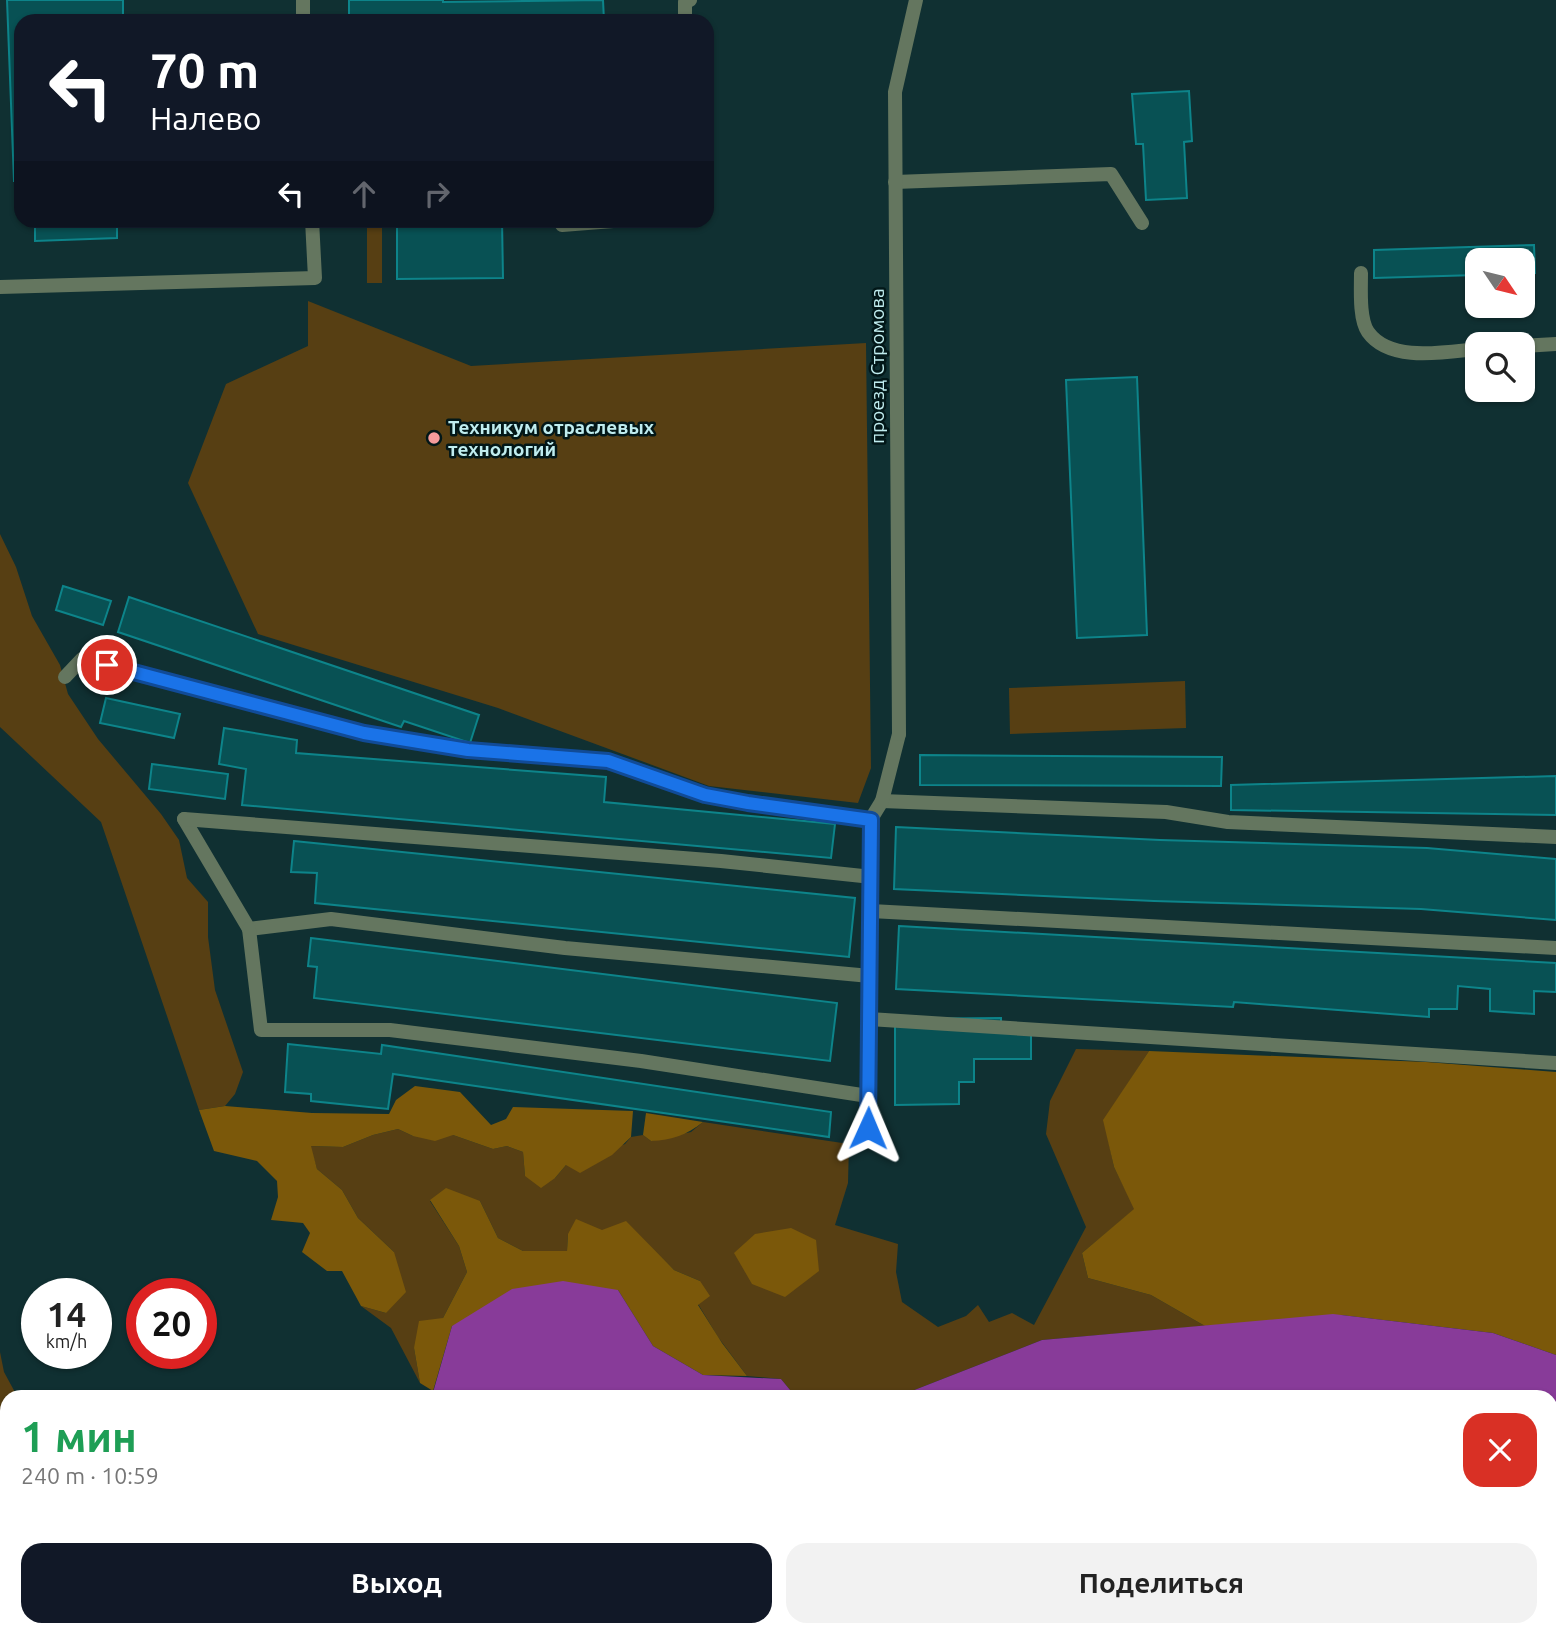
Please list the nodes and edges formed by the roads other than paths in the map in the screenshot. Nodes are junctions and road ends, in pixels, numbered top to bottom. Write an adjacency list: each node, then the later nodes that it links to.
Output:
1 (916, 0): 2 (street, проезд Стромова)
2 (895, 182): 3 (street); 11 (street, проезд Стромова)
3 (1142, 223)
4 (313, 228): 6 (street)
5 (1361, 273): 9 (street)
6 (0, 287)
7 (1556, 344): 8 (street)
8 (1535, 345)
9 (1465, 350)
10 (65, 677): 12 (street)
11 (882, 801): 12 (street, проезд Стромова); 13 (street)
12 (871, 820): 14 (street)
13 (1556, 837)
14 (872, 877): 15 (street); 16 (street)
15 (871, 911): 17 (street); 18 (street)
16 (249, 929): 18 (street); 21 (street)
17 (1556, 948)
18 (870, 976): 19 (street)
19 (869, 1019): 20 (street); 21 (street)
20 (1556, 1063)
21 (868, 1096): 22 (street)
22 (868, 1128)

